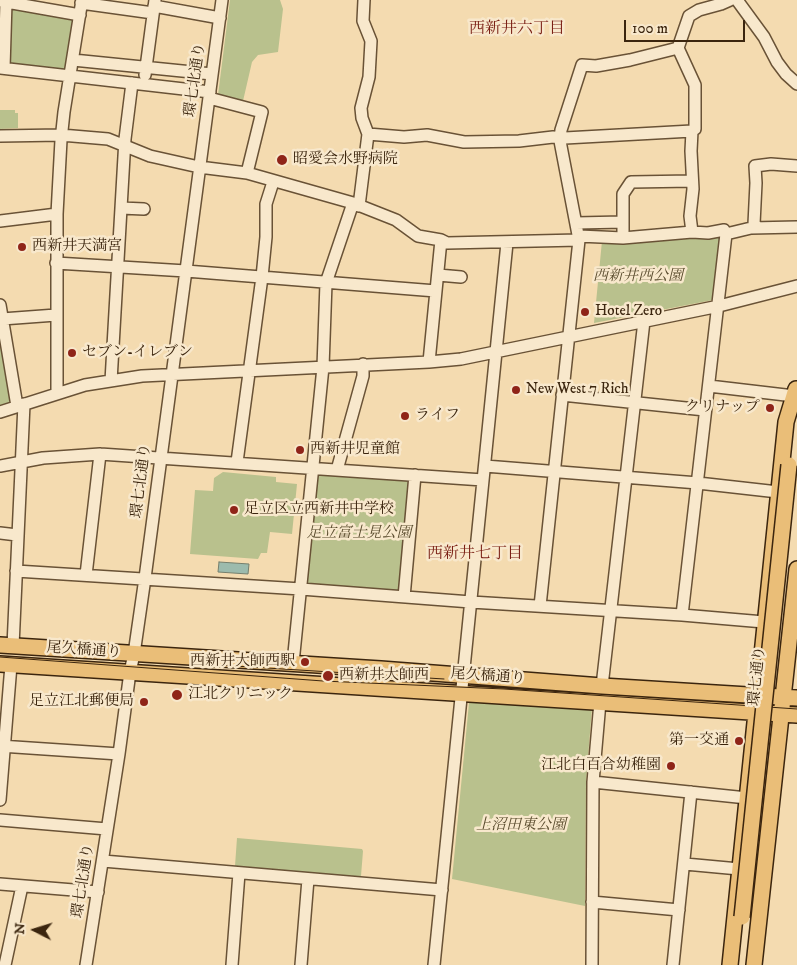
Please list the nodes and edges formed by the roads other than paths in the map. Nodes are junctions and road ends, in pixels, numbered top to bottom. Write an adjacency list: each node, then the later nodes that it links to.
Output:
1 (222, 0): 8 (street, 環七北通り)
2 (364, 0): 19 (street)
3 (730, 0): 9 (street)
4 (737, 0): 16 (street)
5 (3, 1): 6 (street); 11 (street)
6 (81, 6): 7 (street); 10 (street)
7 (154, 6): 8 (street); 12 (street)
8 (220, 18): 13 (street, 環七北通り)
9 (678, 48): 18 (street); 22 (street)
10 (73, 60): 12 (street); 14 (street)
11 (2, 68): 14 (street)
12 (146, 68): 13 (street); 15 (street)
13 (212, 74): 17 (street, 環七北通り)
14 (70, 76): 15 (street); 20 (street)
15 (138, 83): 17 (street); 23 (street)
16 (797, 84)
17 (209, 95): 25 (street, 環七北通り); 26 (street)
18 (692, 131): 22 (street); 27 (street)
19 (368, 134): 22 (street); 29 (street)
20 (61, 135): 21 (street); 23 (street); 32 (street)
21 (0, 136)
22 (560, 137): 35 (street)
23 (124, 146): 25 (street); 30 (street)
24 (797, 166): 37 (street)
25 (199, 167): 26 (street); 46 (street, 環七北通り)
26 (247, 174): 28 (street)
27 (692, 181): 34 (street); 38 (street)
28 (273, 182): 29 (street); 48 (street)
29 (356, 204): 42 (street); 50 (street)
30 (121, 208): 31 (street); 45 (street)
31 (144, 209)
32 (56, 214): 33 (street); 44 (street)
33 (0, 221)
34 (623, 222): 35 (street); 41 (street)
35 (576, 223): 40 (street)
36 (797, 226): 37 (street)
37 (757, 227): 39 (street)
38 (692, 232): 39 (street); 41 (street)
39 (726, 234): 54 (street)
40 (579, 238): 41 (street); 43 (street); 58 (street)
41 (624, 238)
42 (441, 240): 43 (street); 47 (street)
43 (507, 243): 59 (street)
44 (56, 263): 45 (street); 55 (street)
45 (117, 266): 46 (street); 65 (street)
46 (186, 271): 48 (street); 64 (street, 環七北通り)
47 (438, 275): 49 (street); 52 (street)
48 (262, 277): 50 (street); 63 (street)
49 (461, 277)
50 (326, 282): 52 (street); 62 (street)
51 (797, 286): 54 (street)
52 (436, 291): 60 (street)
53 (0, 304): 56 (street)
54 (718, 306): 57 (street); 66 (street)
55 (56, 315): 56 (street); 68 (street)
56 (2, 319): 71 (street)
57 (644, 321): 58 (street); 70 (street)
58 (569, 337): 59 (street); 69 (street)
59 (496, 351): 60 (street); 79 (street)
60 (429, 362): 61 (street)
61 (363, 364): 62 (street); 81 (street)
62 (323, 367): 63 (street); 80 (street)
63 (250, 371): 64 (street); 77 (street)
64 (172, 374): 65 (street); 75 (street, 環七北通り)
65 (111, 381): 68 (street)
66 (709, 386): 67 (street); 72 (street)
67 (796, 388): 82 (main road, 環七通り); 88 (main road, 環七通り)
68 (57, 393): 71 (street)
69 (562, 395): 70 (street); 83 (street)
70 (633, 402): 72 (street); 85 (street)
71 (20, 405): 73 (street); 76 (street)
72 (705, 410): 87 (street)
73 (0, 412)
74 (100, 454): 75 (street); 76 (street); 93 (street)
75 (160, 458): 77 (street); 94 (street, 環七北通り)
76 (21, 462): 78 (street); 90 (street)
77 (237, 462): 80 (street)
78 (0, 466)
79 (485, 466): 83 (street); 86 (street)
80 (314, 468): 81 (street); 95 (street)
81 (337, 470): 84 (street)
82 (793, 470): 136 (main road, 環七通り)
83 (554, 472): 85 (street); 98 (street)
84 (415, 475): 86 (street); 96 (street)
85 (626, 477): 87 (street); 99 (street)
86 (484, 480): 97 (street)
87 (698, 483): 88 (street); 100 (street)
88 (778, 492): 101 (main road, 環七通り)
89 (0, 533): 90 (street)
90 (17, 535): 92 (street)
91 (797, 569): 102 (main road, 環七通り)
92 (16, 571): 93 (street); 103 (street)
93 (86, 575): 94 (street)
94 (145, 578): 95 (street); 104 (street, 環七北通り)
95 (301, 589): 96 (street); 105 (street)
96 (404, 597): 97 (street)
97 (471, 602): 98 (street); 108 (street)
98 (540, 606): 99 (street)
99 (611, 611): 100 (street); 109 (street)
100 (682, 614): 101 (street)
101 (764, 622): 111 (main road, 環七通り)
102 (794, 623): 112 (main road, 環七通り)
103 (6, 645): 104 (main road, 尾久橋通り)
104 (134, 654): 105 (main road, 尾久橋通り); 107 (street, 環七北通り)
105 (293, 663): 108 (main road, 尾久橋通り)
106 (6, 664): 107 (main road, 尾久橋通り); 117 (street)
107 (130, 672): 110 (main road, 尾久橋通り); 118 (street, 環七北通り)
108 (464, 675): 109 (main road, 尾久橋通り); 110 (street)
109 (602, 686): 111 (main road, 尾久橋通り)
110 (462, 693): 113 (main road, 尾久橋通り); 132 (street)
111 (756, 695): 112 (main road, 尾久橋通り); 114 (main road, 環七通り)
112 (790, 698): 115 (main road, 環七通り)
113 (600, 702): 114 (main road, 尾久橋通り); 119 (street)
114 (755, 712): 115 (main road, 尾久橋通り); 121 (main road, 環七通り)
115 (782, 714): 116 (main road, 尾久橋通り); 147 (main road, 環七通り)
116 (797, 715)
117 (2, 746): 118 (street); 122 (street)
118 (119, 754): 124 (street, 環七北通り)
119 (593, 782): 120 (street); 134 (street)
120 (691, 792): 121 (street); 126 (street)
121 (746, 798): 127 (main road, 環七通り)
122 (0, 800)
123 (0, 820): 124 (street)
124 (107, 829): 125 (street, 環七北通り)
125 (102, 861): 128 (street); 133 (street, 環七北通り)
126 (685, 864): 127 (street); 135 (street)
127 (739, 869): 144 (main road, 環七通り)
128 (239, 873): 129 (street); 139 (street)
129 (308, 879): 132 (street); 140 (street)
130 (0, 884): 131 (street)
131 (22, 886): 133 (street); 137 (street)
132 (442, 890): 141 (street)
133 (98, 892): 138 (street, 環七北通り)
134 (592, 902): 135 (street); 142 (street)
135 (679, 910): 143 (street)
136 (746, 918): 145 (main road, 環七通り); 146 (main road, 環七通り)
137 (5, 965)
138 (86, 965)
139 (232, 965)
140 (301, 965)
141 (434, 965)
142 (592, 965)
143 (674, 965)
144 (730, 965)
145 (737, 965)
146 (747, 965)
147 (754, 965)

